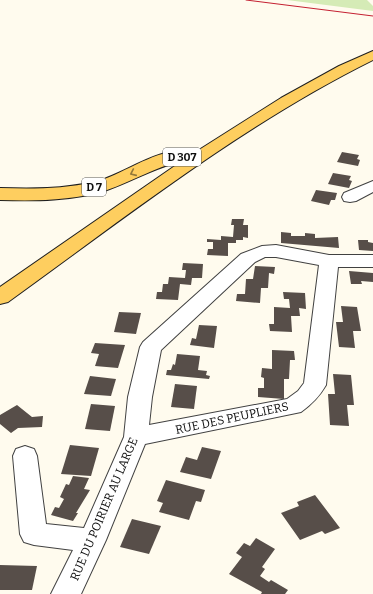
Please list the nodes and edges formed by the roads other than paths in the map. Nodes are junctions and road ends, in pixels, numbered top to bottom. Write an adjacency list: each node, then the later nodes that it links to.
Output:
1 (373, 47): 3 (main road, D 307)
2 (373, 55): 10 (main road, D 307)
3 (183, 156): 5 (main road, D 7, one-way to 5); 9 (main road, D 307)
4 (373, 186): 6 (street)
5 (0, 194)
6 (350, 197)
7 (329, 261): 8 (street, RUE DU POIRIER AU LARGE); 11 (street, RUE DU POIRIER AU LARGE); 11 (street, RUE DES PEUPLIERS)
8 (373, 261)
9 (0, 281)
10 (0, 297)
11 (136, 437): 13 (street, RUE DU POIRIER AU LARGE)
12 (25, 456): 13 (street)
13 (92, 540): 14 (street, RUE DU POIRIER AU LARGE)
14 (66, 594)

